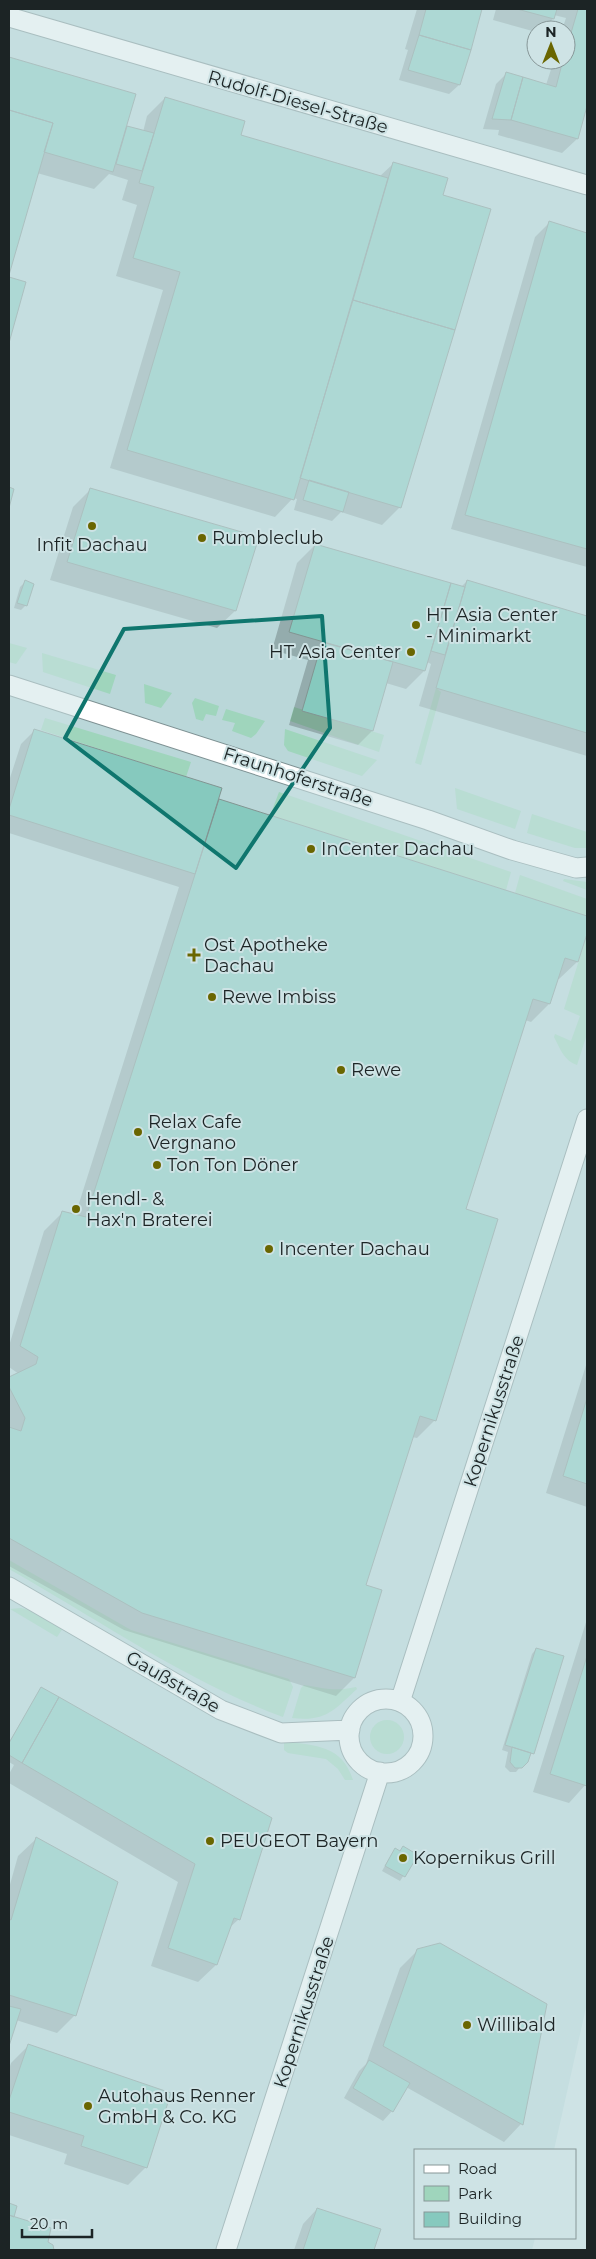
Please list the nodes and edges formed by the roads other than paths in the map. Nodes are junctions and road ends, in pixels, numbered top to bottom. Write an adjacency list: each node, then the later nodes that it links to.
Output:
1 (9, 18): 2 (street, Rudolf-Diesel-Straße)
2 (587, 185)
3 (9, 685): 4 (street, Fraunhoferstraße)
4 (587, 867)
5 (587, 1119): 7 (street, Kopernikusstraße)
6 (9, 1587): 8 (street, Gaußstraße)
7 (400, 1702): 8 (street); 9 (street)
8 (350, 1730): 9 (street)
9 (380, 1772): 10 (street, Kopernikusstraße)
10 (226, 2250)

